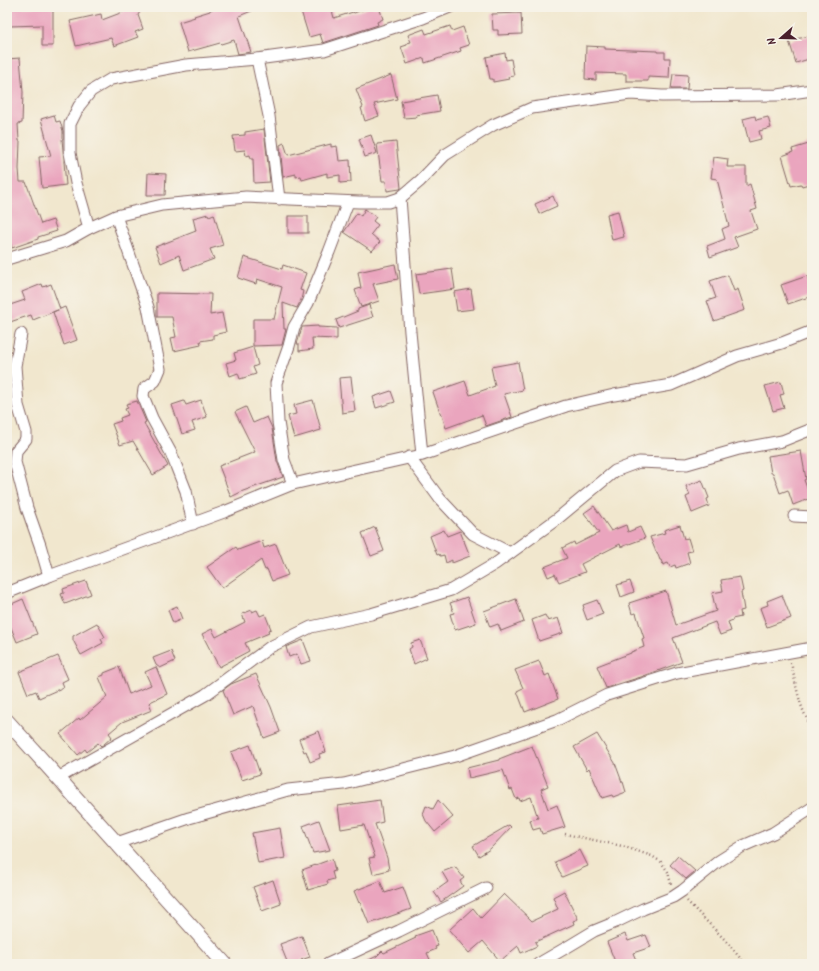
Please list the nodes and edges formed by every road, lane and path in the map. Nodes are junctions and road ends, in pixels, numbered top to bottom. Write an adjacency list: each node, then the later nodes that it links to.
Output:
1 (450, 7): 2 (street)
2 (257, 59): 5 (street); 8 (street)
3 (812, 90): 4 (street)
4 (400, 198): 6 (street); 13 (street)
5 (278, 199): 6 (street); 7 (street)
6 (348, 202): 15 (street)
7 (116, 216): 8 (street); 18 (street)
8 (89, 228): 9 (street)
9 (7, 259)
10 (812, 331): 13 (street)
11 (21, 334): 20 (street)
12 (812, 429): 19 (street)
13 (422, 455): 14 (street)
14 (409, 458): 15 (street); 19 (street)
15 (293, 484): 18 (street)
16 (794, 516): 17 (street)
17 (812, 517)
18 (193, 524): 20 (street)
19 (510, 553): 26 (street)
20 (49, 576): 21 (street)
21 (7, 593)
22 (812, 648): 23 (street)
23 (788, 653): 25 (path); 29 (street)
24 (7, 721): 26 (street)
25 (812, 727)
26 (58, 778): 29 (street)
27 (812, 808): 31 (street)
28 (565, 834): 31 (path)
29 (117, 844): 32 (street)
30 (486, 888): 33 (street)
31 (678, 894): 34 (street); 35 (path)
32 (224, 964)
33 (328, 964)
34 (538, 964)
35 (745, 964)

